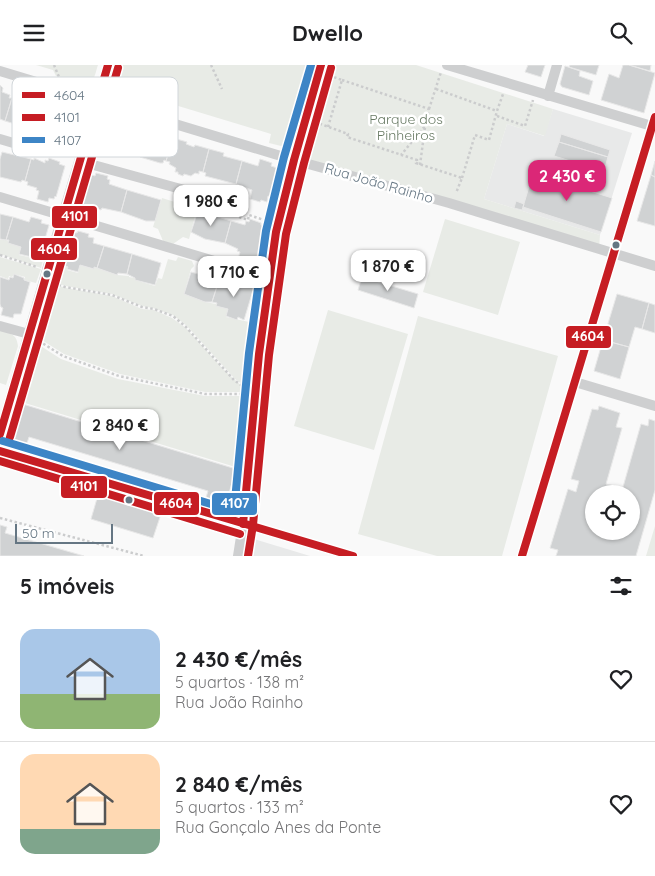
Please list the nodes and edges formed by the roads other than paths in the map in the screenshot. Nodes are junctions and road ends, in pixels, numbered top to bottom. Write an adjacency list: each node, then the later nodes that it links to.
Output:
1 (108, 65): 7 (street)
2 (447, 65): 8 (street)
3 (557, 65): 8 (street)
4 (320, 69): 14 (street)
5 (0, 71): 6 (street, Rua João Rainho)
6 (20, 77)
7 (104, 77)
8 (548, 96): 9 (street)
9 (654, 123): 18 (street)
10 (178, 124): 14 (street, Rua João Rainho)
11 (0, 139): 12 (street)
12 (12, 143)
13 (80, 157): 16 (street); 17 (street)
14 (294, 159): 18 (street, Rua João Rainho); 20 (street)
15 (0, 197): 17 (street)
16 (239, 205)
17 (63, 216): 20 (street); 22 (street)
18 (615, 254): 19 (street, Rua João Rainho); 23 (street)
19 (655, 266)
20 (271, 278): 27 (street)
21 (0, 326): 22 (street)
22 (29, 334): 25 (street)
23 (575, 382): 24 (street); 30 (street)
24 (655, 406)
25 (0, 434)
26 (0, 451): 27 (street)
27 (243, 524): 28 (street); 29 (street)
28 (238, 556)
29 (353, 556)
30 (522, 556)

